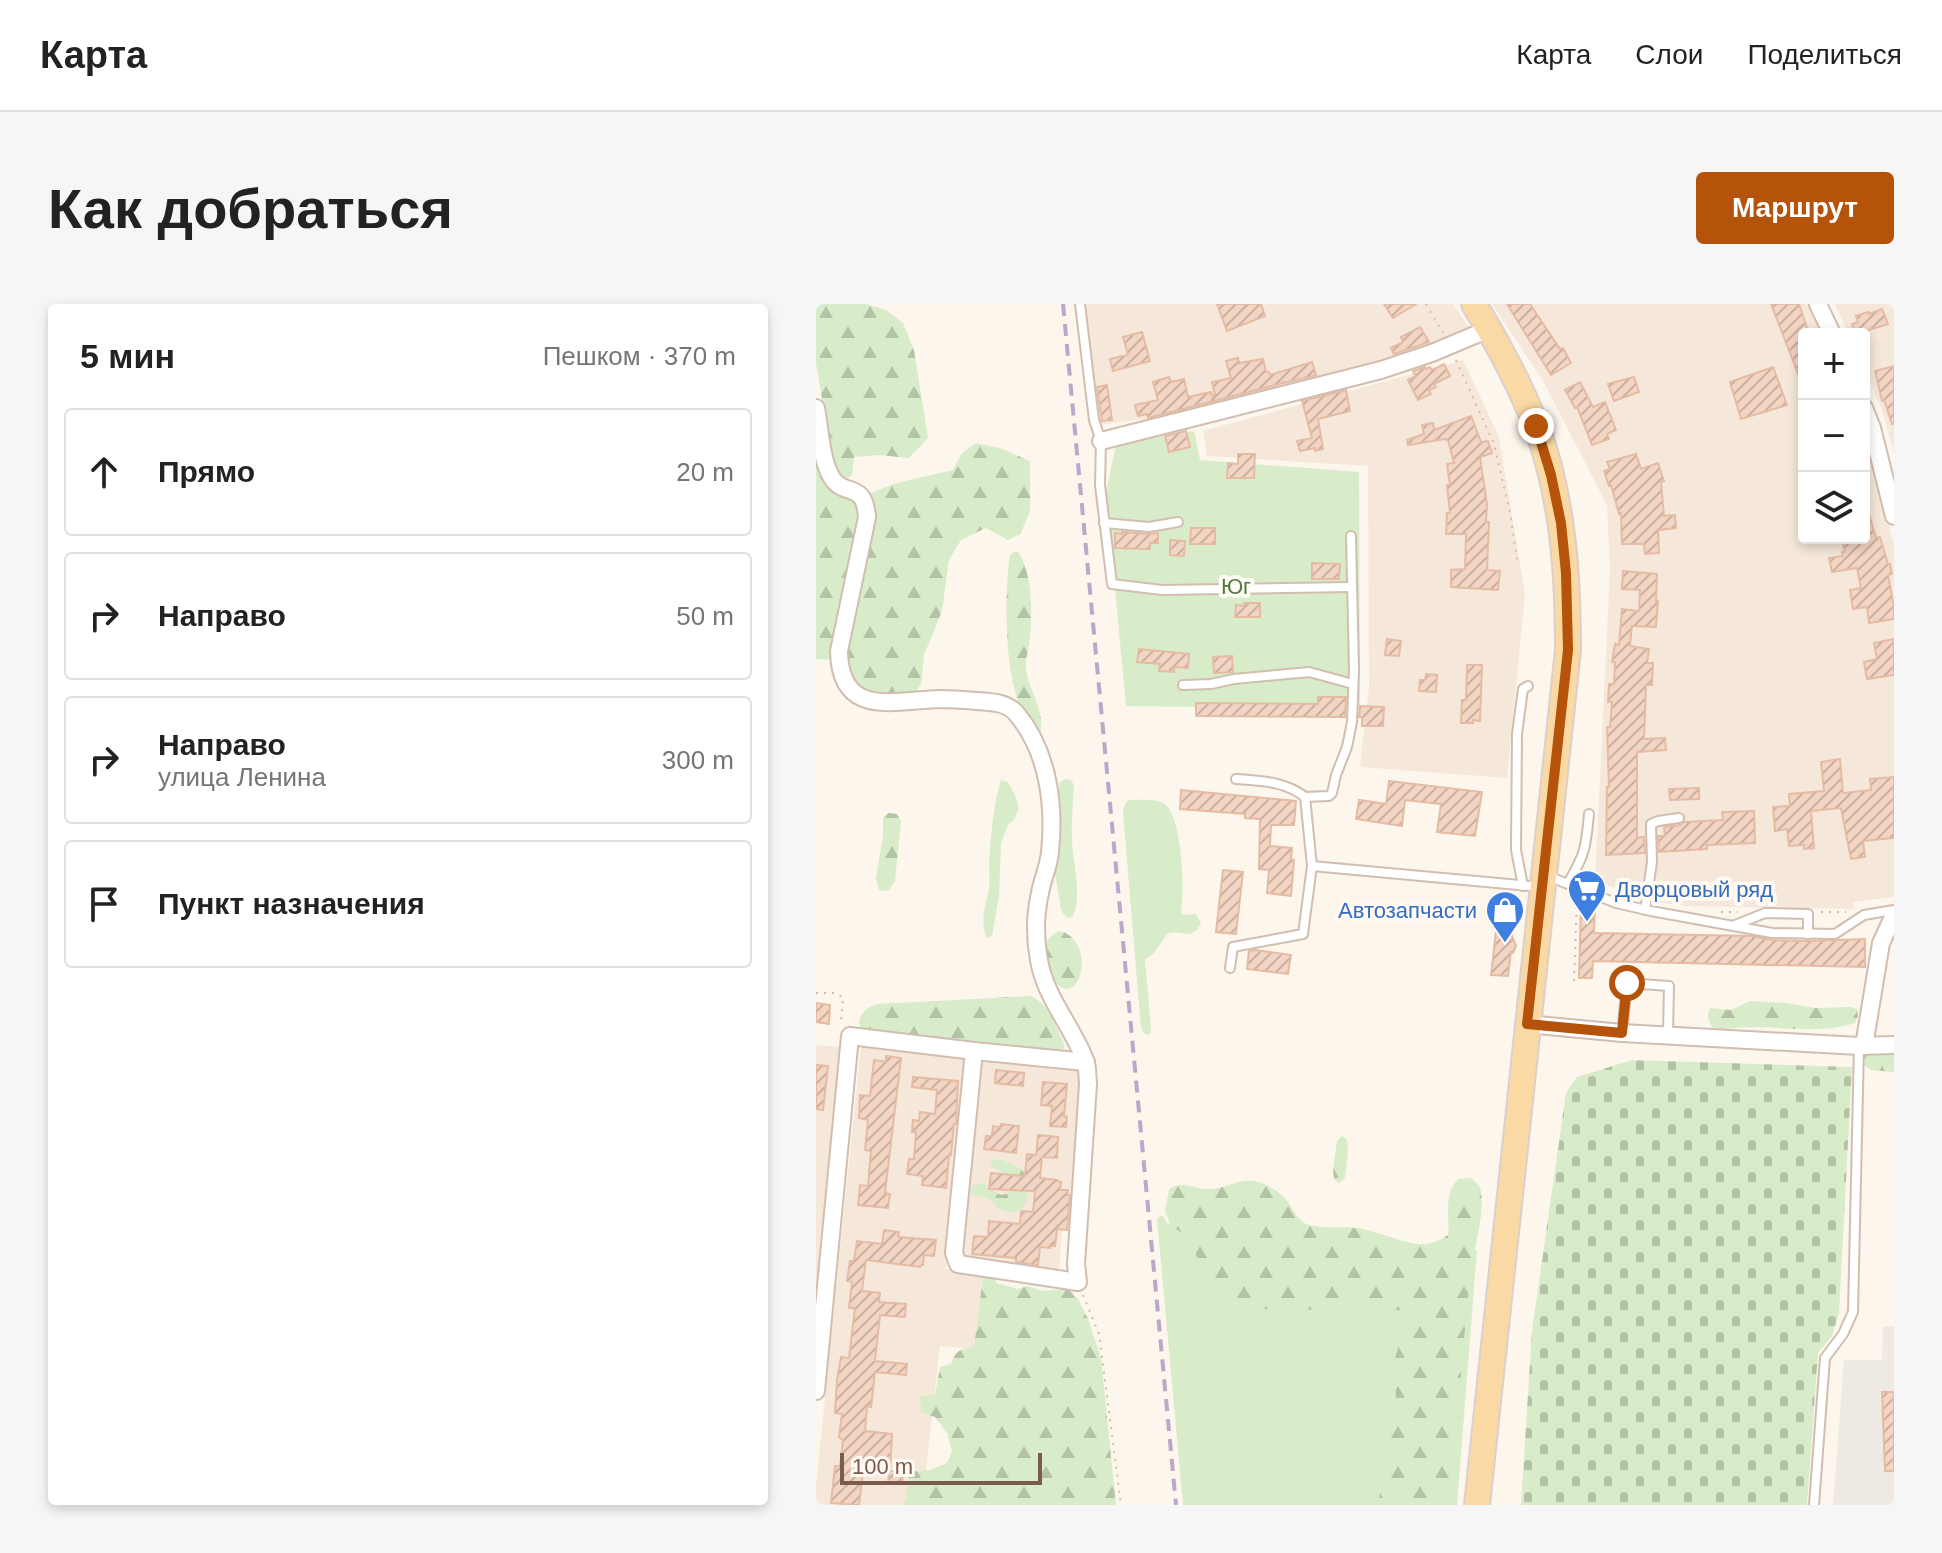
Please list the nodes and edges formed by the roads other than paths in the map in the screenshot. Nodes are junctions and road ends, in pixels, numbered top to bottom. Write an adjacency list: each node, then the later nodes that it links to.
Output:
1 (1080, 304): 8 (lane)
2 (1474, 304): 5 (main road)
3 (1818, 304): 4 (street)
4 (1829, 328)
5 (1489, 329): 8 (street); 22 (main road)
6 (816, 408): 35 (street)
7 (1870, 423): 9 (street)
8 (1101, 441): 11 (lane)
9 (1894, 516)
10 (1178, 522): 11 (lane)
11 (1104, 523): 13 (lane)
12 (1351, 536): 13 (lane)
13 (1351, 587): 14 (lane)
14 (1353, 684): 15 (lane); 18 (lane)
15 (1183, 685)
16 (1528, 686): 22 (lane)
17 (1236, 779): 18 (lane)
18 (1305, 797): 21 (lane)
19 (1589, 814): 23 (lane)
20 (1679, 818): 24 (lane)
21 (1312, 866): 22 (lane); 28 (lane)
22 (1536, 882): 23 (lane); 29 (main road)
23 (1572, 884): 24 (lane)
24 (1645, 910): 26 (lane)
25 (1894, 912): 27 (lane); 33 (street)
26 (1735, 925): 27 (lane); 27 (lane)
27 (1808, 934)
28 (1230, 968)
29 (1527, 1024): 30 (street); 37 (main road)
30 (1622, 1033): 31 (street); 31 (lane)
31 (1668, 1034): 33 (street)
32 (1894, 1045): 33 (street)
33 (1862, 1046): 38 (lane)
34 (974, 1051): 35 (street); 35 (street); 36 (street)
35 (1086, 1062)
36 (816, 1391)
37 (1477, 1505)
38 (1814, 1505)

